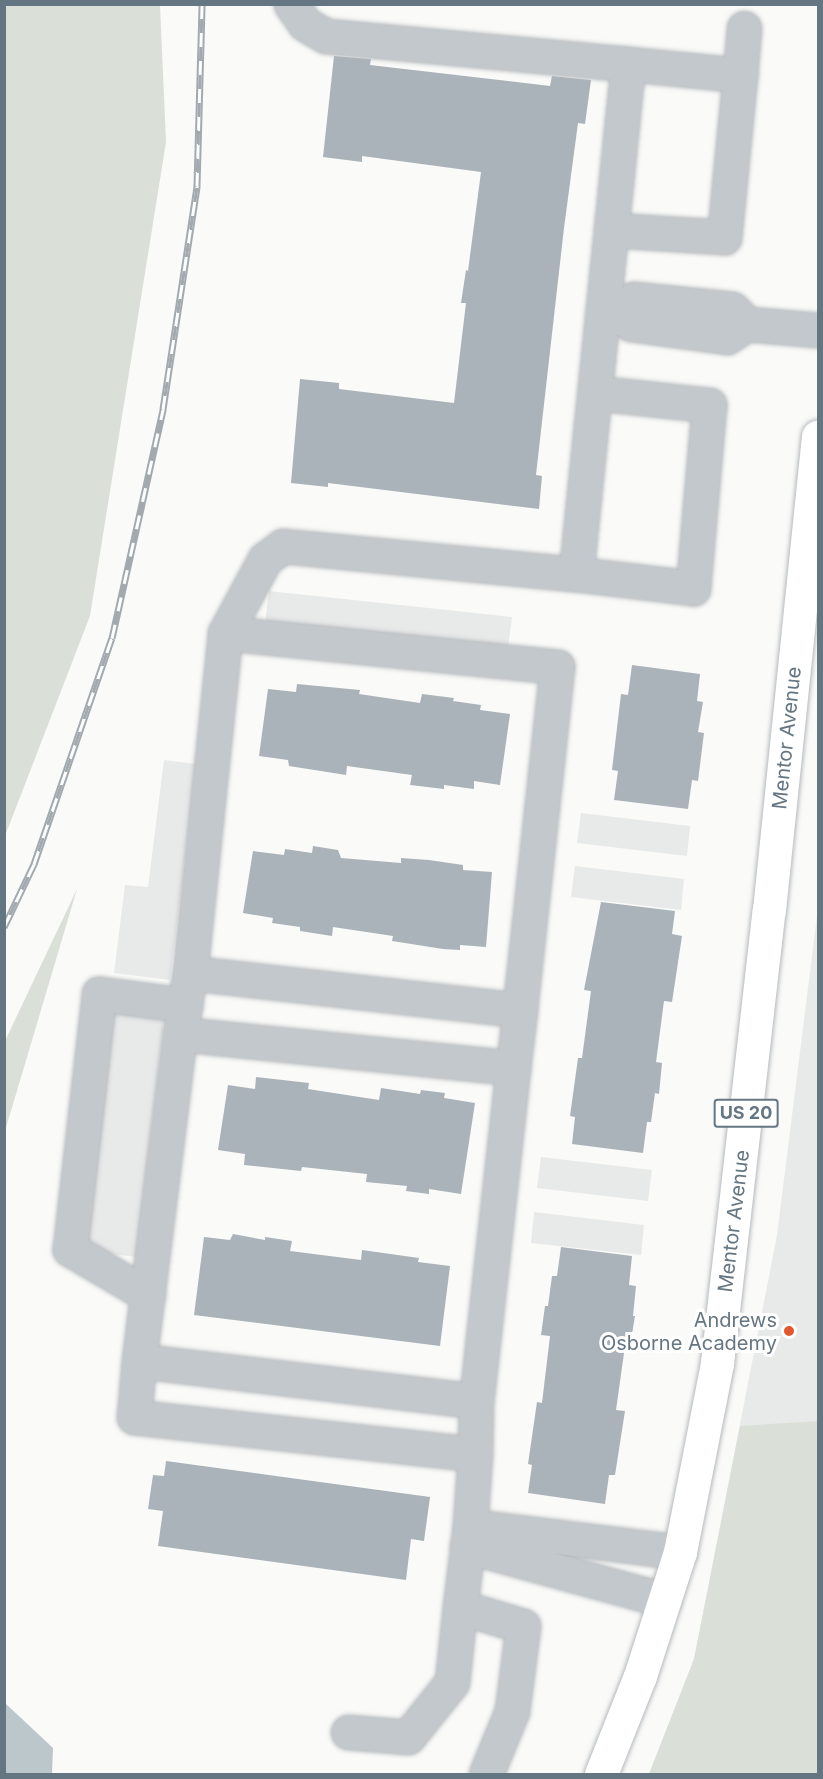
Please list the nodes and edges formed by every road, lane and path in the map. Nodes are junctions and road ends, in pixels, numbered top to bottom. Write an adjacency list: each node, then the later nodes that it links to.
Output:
1 (291, 4): 3 (street)
2 (744, 28): 4 (street)
3 (628, 64): 4 (street); 5 (street)
4 (740, 75): 5 (street)
5 (612, 230): 6 (street)
6 (609, 309): 7 (street); 8 (street)
7 (819, 330)
8 (596, 393): 10 (street); 10 (street)
9 (819, 437): 21 (main road, Mentor Avenue / US 20)
10 (576, 574): 11 (street)
11 (225, 633): 12 (street); 13 (street)
12 (190, 973): 13 (street); 14 (street)
13 (520, 1010): 15 (street)
14 (183, 1020): 15 (street); 16 (street); 16 (street)
15 (513, 1068): 18 (street)
16 (148, 1295): 17 (street)
17 (140, 1361): 18 (street); 19 (street)
18 (476, 1401): 19 (street)
19 (475, 1454): 20 (street)
20 (469, 1536): 21 (street); 22 (street); 23 (street)
21 (680, 1552): 22 (main road, Mentor Avenue / US 20)
22 (665, 1600): 26 (main road, Mentor Avenue / US 20)
23 (460, 1607): 24 (street); 25 (street)
24 (348, 1732)
25 (486, 1774)
26 (601, 1774)

